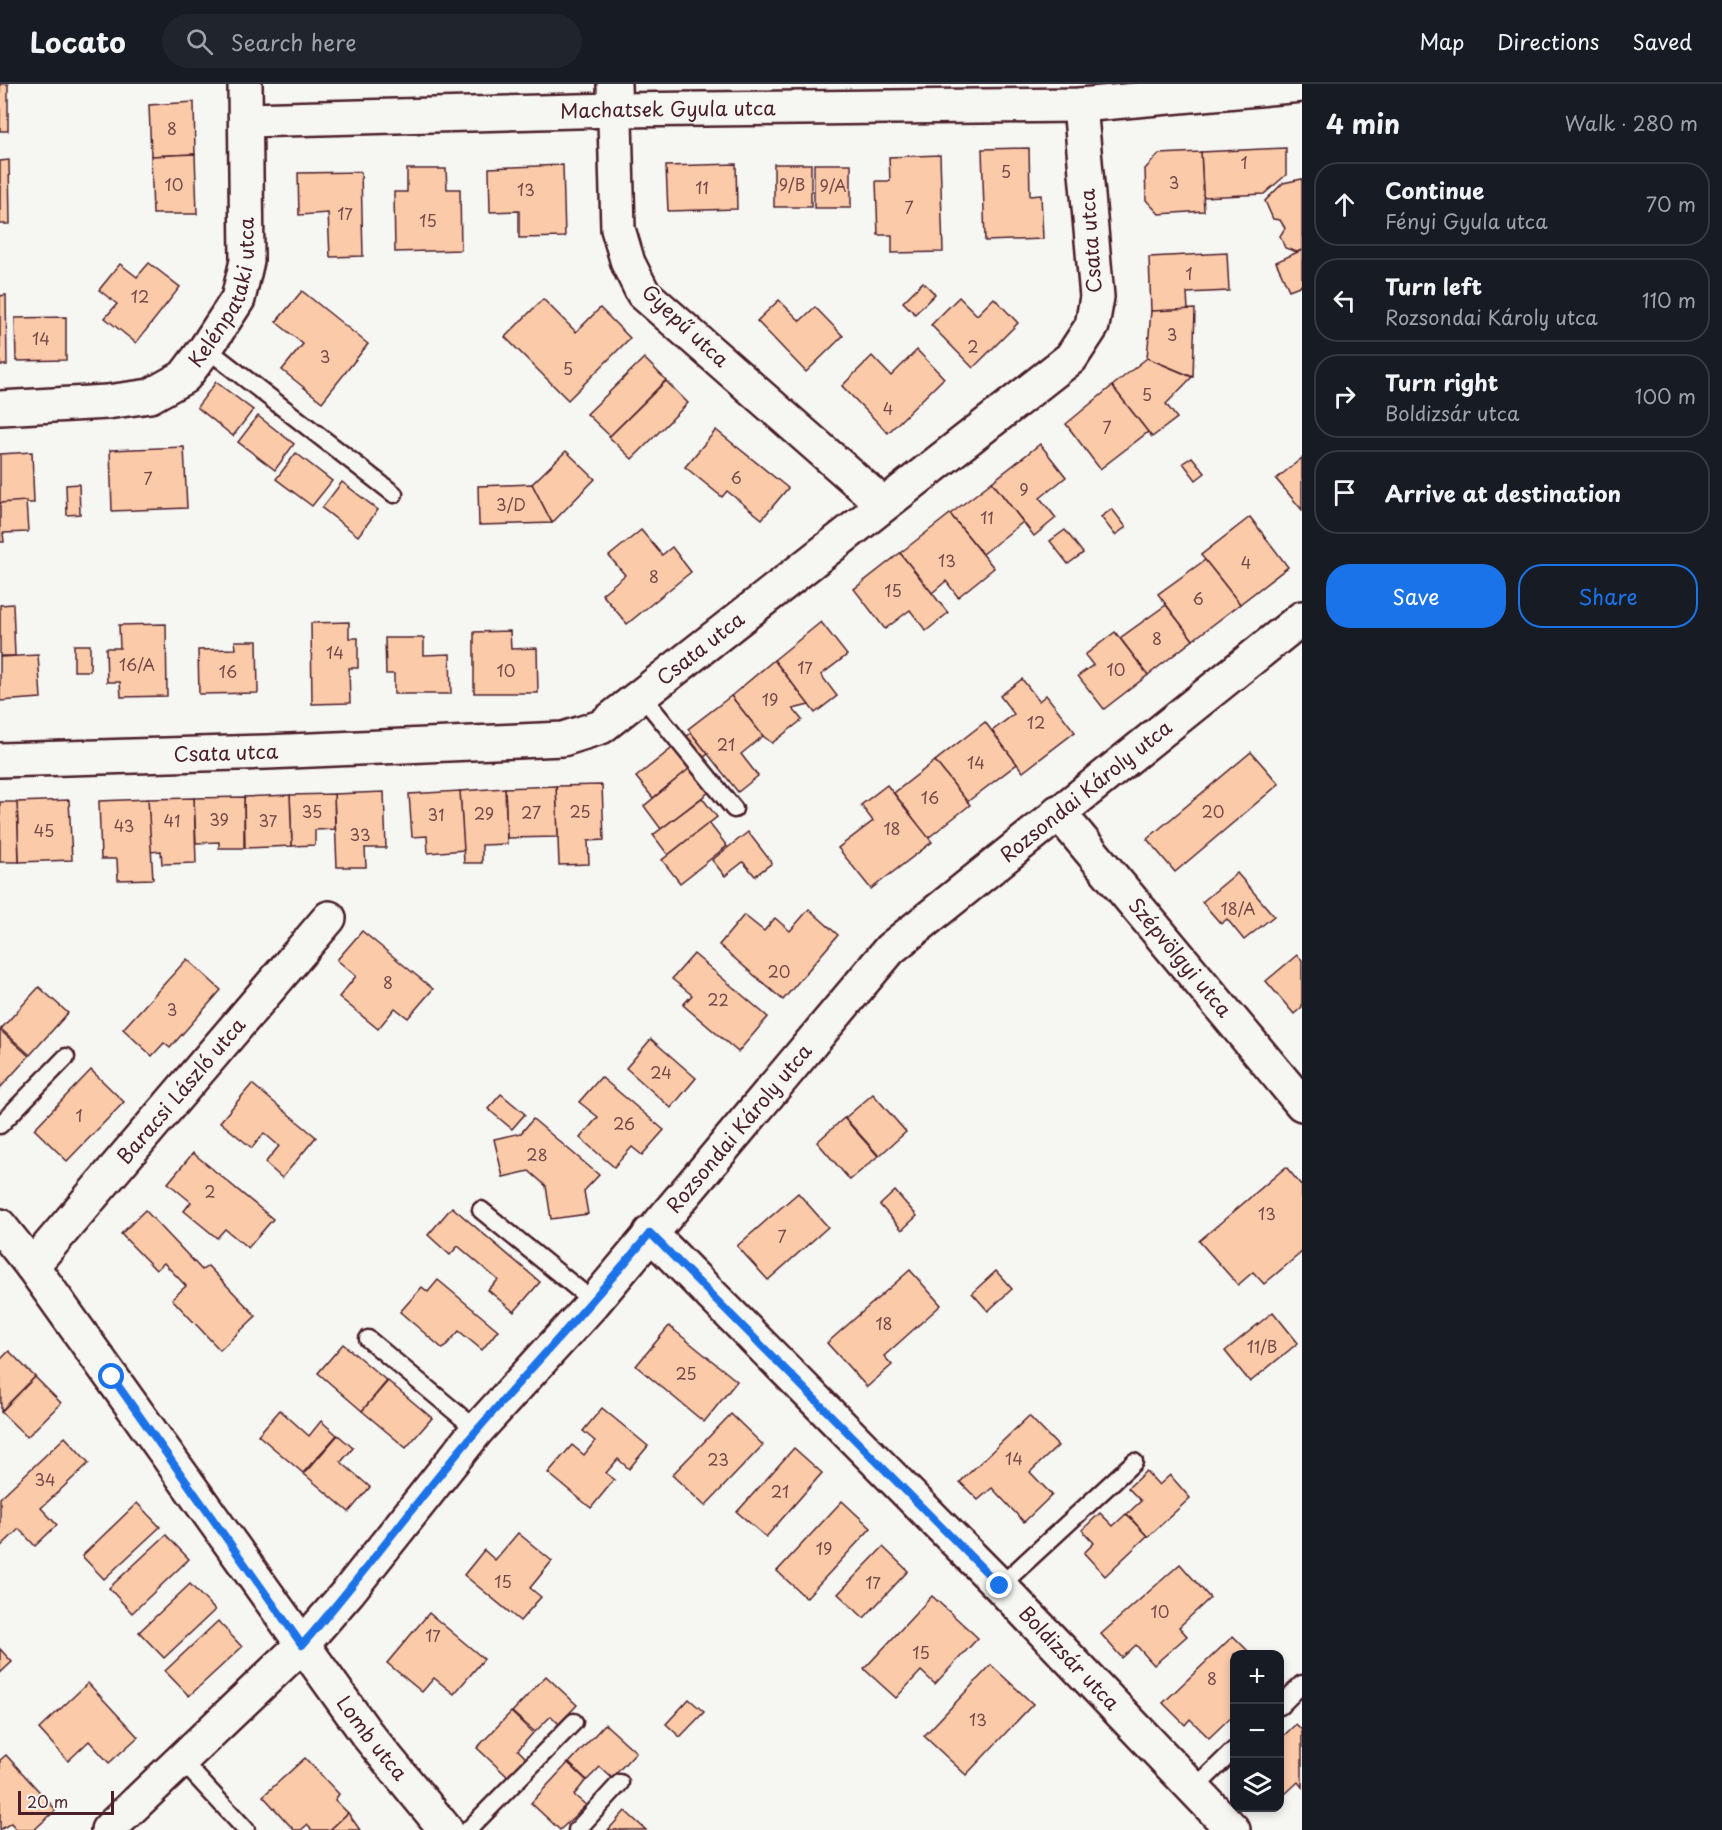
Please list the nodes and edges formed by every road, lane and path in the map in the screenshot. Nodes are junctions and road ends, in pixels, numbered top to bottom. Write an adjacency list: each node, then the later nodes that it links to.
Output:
1 (245, 84): 5 (street, Kelénpataki utca)
2 (1302, 85): 4 (street, Machatsek Gyula utca)
3 (615, 97): 4 (street, Machatsek Gyula utca); 5 (street, Machatsek Gyula utca); 9 (street, Gyepű utca)
4 (1080, 105): 9 (street, Csata utca)
5 (246, 120): 6 (street, Kelénpataki utca)
6 (206, 348): 7 (street, Kelénpataki utca); 8 (lane)
7 (0, 408)
8 (394, 494)
9 (883, 504): 11 (street, Csata utca)
10 (1302, 618): 14 (street, Rozsondai Károly utca)
11 (642, 695): 12 (street, Csata utca); 13 (lane)
12 (0, 760)
13 (734, 809)
14 (1058, 812): 17 (street, Szépvölgyi utca); 21 (street, Rozsondai Károly utca)
15 (329, 918): 22 (street, Baracsi László utca)
16 (66, 1058): 18 (lane)
17 (1302, 1104)
18 (0, 1125)
19 (481, 1210): 23 (lane)
20 (0, 1226): 22 (street, Lomb utca)
21 (650, 1233): 23 (street, Rozsondai Károly utca); 27 (street, Boldizsár utca)
22 (32, 1266): 28 (street, Lomb utca)
23 (594, 1302): 25 (street, Rozsondai Károly utca)
24 (368, 1339): 25 (lane)
25 (477, 1430): 28 (street, Rozsondai Károly utca)
26 (1134, 1462): 27 (lane)
27 (1000, 1586): 35 (street, Boldizsár utca)
28 (302, 1645): 33 (street, Rozsondai Károly utca); 38 (street, Lomb utca)
29 (1302, 1684): 30 (lane)
30 (1282, 1704)
31 (574, 1722): 39 (lane)
32 (1230, 1753): 35 (lane)
33 (182, 1761): 36 (street, Rozsondai Károly utca); 37 (lane)
34 (620, 1783): 40 (lane)
35 (1195, 1788): 41 (street, Boldizsár utca)
36 (108, 1830)
37 (246, 1830)
38 (446, 1830)
39 (468, 1830)
40 (577, 1830)
41 (1233, 1830)

